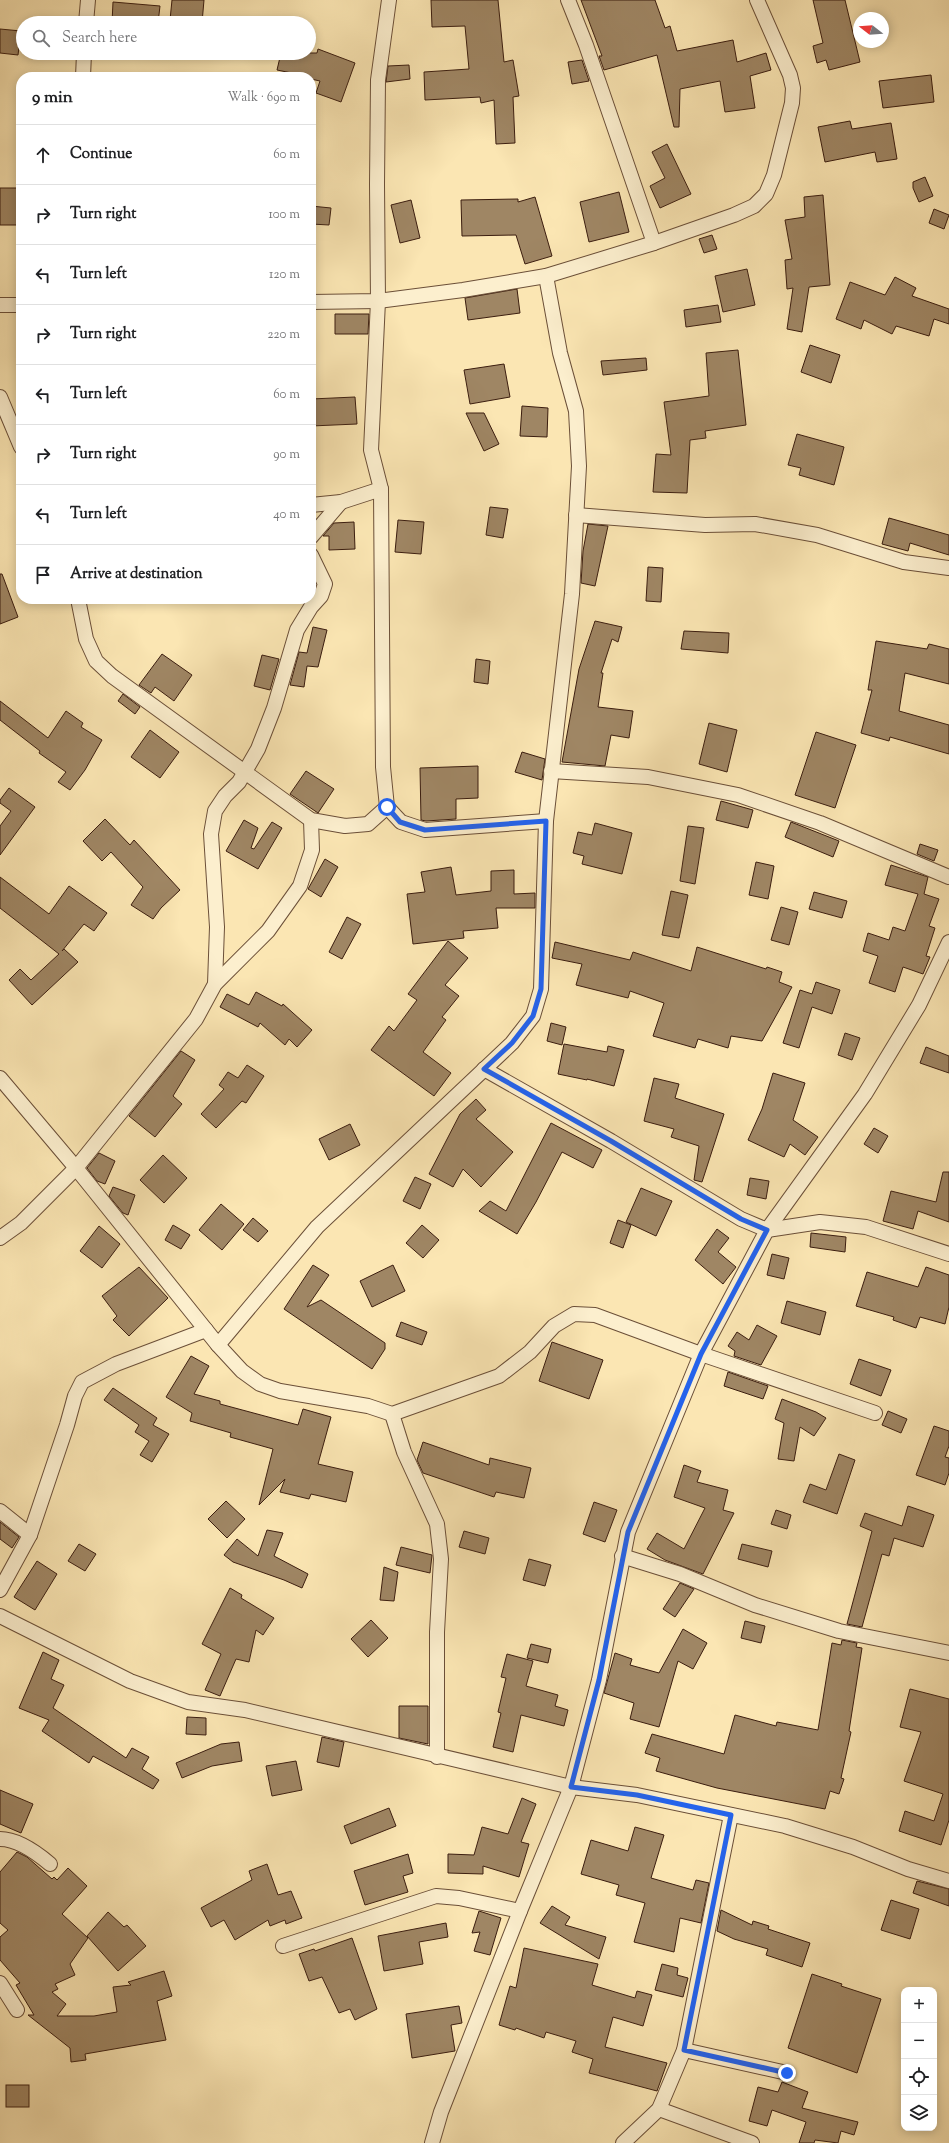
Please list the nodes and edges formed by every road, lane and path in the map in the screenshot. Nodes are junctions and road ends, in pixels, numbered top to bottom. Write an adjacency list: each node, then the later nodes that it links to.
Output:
1 (88, 0): 5 (street)
2 (389, 0): 10 (street)
3 (568, 0): 8 (street)
4 (757, 0): 8 (street)
5 (87, 16)
6 (84, 60): 7 (street)
7 (83, 72)
8 (654, 243): 9 (street)
9 (546, 276): 10 (street); 19 (street)
10 (378, 301): 11 (street); 16 (street)
11 (316, 302)
12 (0, 305): 13 (street)
13 (16, 305)
14 (0, 398): 15 (street)
15 (16, 435)
16 (381, 489): 17 (street); 28 (street)
17 (341, 502): 18 (street); 20 (street)
18 (316, 504)
19 (576, 515): 22 (street); 27 (street)
20 (316, 531)
21 (316, 565): 23 (street)
22 (949, 568)
23 (316, 602)
24 (79, 604): 26 (street)
25 (314, 604): 26 (street)
26 (246, 771): 29 (street); 33 (street)
27 (552, 771): 30 (street); 31 (street)
28 (387, 807): 29 (street); 30 (street)
29 (311, 820): 33 (street)
30 (546, 821): 34 (street)
31 (949, 876)
32 (949, 942): 37 (street)
33 (215, 984): 36 (street)
34 (484, 1069): 37 (street); 41 (street)
35 (0, 1078): 36 (street)
36 (76, 1168): 38 (street); 40 (street)
37 (767, 1230): 39 (street); 42 (street)
38 (0, 1238)
39 (949, 1254)
40 (206, 1330): 41 (street); 46 (street)
41 (218, 1345): 44 (street)
42 (701, 1354): 43 (street); 44 (street); 47 (street)
43 (875, 1413)
44 (392, 1414): 51 (street)
45 (0, 1511): 46 (street)
46 (30, 1535): 48 (street)
47 (622, 1556): 50 (street); 52 (street)
48 (0, 1590)
49 (0, 1616): 51 (street)
50 (949, 1653)
51 (437, 1757): 52 (street)
52 (571, 1787): 53 (street); 57 (street)
53 (731, 1815): 56 (street); 61 (street)
54 (0, 1839): 55 (street)
55 (50, 1864)
56 (949, 1881)
57 (520, 1911): 58 (street); 64 (street)
58 (283, 1946)
59 (0, 1983): 60 (street)
60 (17, 2010)
61 (684, 2050): 62 (street); 63 (street)
62 (787, 2073)
63 (659, 2108): 65 (street); 66 (street)
64 (432, 2143)
65 (623, 2143)
66 (752, 2143)

